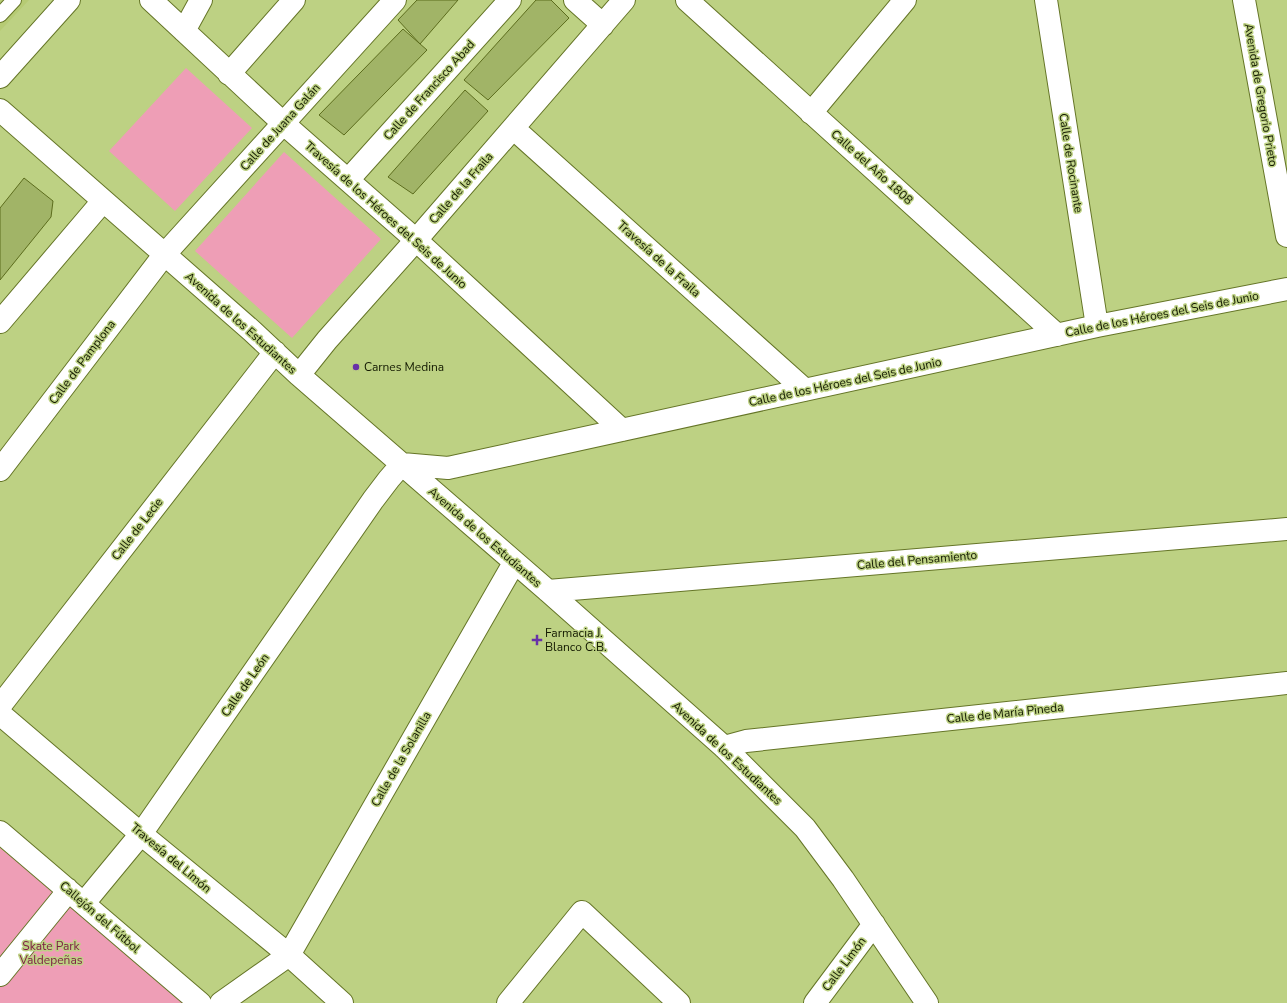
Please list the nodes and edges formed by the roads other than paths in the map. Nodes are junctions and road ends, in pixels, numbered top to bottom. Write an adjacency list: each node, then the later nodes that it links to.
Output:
1 (14, 0): 14 (lane)
2 (69, 0): 18 (street)
3 (151, 0): 16 (street, Travesía de los Héroes del Seis de Junio)
4 (201, 0): 16 (street)
5 (294, 0): 17 (street)
6 (395, 0): 21 (street, Calle de Juana Galán)
7 (510, 0): 23 (street, Calle de Francisco Abad)
8 (575, 0): 15 (street)
9 (624, 0): 15 (street, Calle de la Fraila)
10 (687, 0): 20 (street, Calle del Año 1808)
11 (905, 0): 20 (street)
12 (1046, 0): 31 (street, Calle de Rocinante)
13 (1244, 0): 25 (street, Avenida de Gregorio Prieto)
14 (0, 15)
15 (603, 25): 22 (street, Calle de la Fraila)
16 (184, 31): 17 (street, Travesía de los Héroes del Seis de Junio)
17 (229, 74): 21 (street, Travesía de los Héroes del Seis de Junio)
18 (0, 77)
19 (0, 110): 24 (street, Avenida de los Estudiantes)
20 (812, 113): 32 (street, Calle del Año 1808)
21 (284, 124): 23 (street, Travesía de los Héroes del Seis de Junio); 28 (street, Calle de Juana Galán)
22 (513, 128): 27 (street, Calle de la Fraila); 35 (street, Travesía de la Fraila)
23 (348, 180): 27 (street, Travesía de los Héroes del Seis de Junio)
24 (103, 201): 28 (street, Avenida de los Estudiantes); 30 (street)
25 (1284, 210): 26 (street, Avenida de Gregorio Prieto)
26 (1287, 236)
27 (416, 240): 34 (street, Calle de la Fraila); 36 (street, Travesía de los Héroes del Seis de Junio)
28 (164, 255): 33 (street, Avenida de los Estudiantes); 38 (street, Calle de Pamplona)
29 (1287, 289): 31 (street, Calle de los Héroes del Seis de Junio)
30 (0, 322)
31 (1097, 326): 32 (street, Calle de los Héroes del Seis de Junio)
32 (1057, 335): 35 (street, Calle de los Héroes del Seis de Junio)
33 (275, 352): 34 (street, Avenida de los Estudiantes); 43 (street, Calle de Lecie)
34 (299, 375): 37 (street, Avenida de los Estudiantes)
35 (805, 390): 36 (street, Calle de los Héroes del Seis de Junio)
36 (622, 430): 37 (street, Calle de los Héroes del Seis de Junio)
37 (402, 464): 40 (street, Avenida de los Estudiantes); 47 (street, Calle de León)
38 (0, 470)
39 (1287, 529): 41 (street, Calle del Pensamiento)
40 (514, 563): 41 (street, Avenida de los Estudiantes); 51 (street, Calle de la Solanilla)
41 (548, 591): 45 (street, Avenida de los Estudiantes)
42 (1287, 683): 45 (street, Calle de María Pineda)
43 (0, 706)
44 (0, 714): 47 (street, Travesía del Limón)
45 (724, 747): 50 (street, Avenida de los Estudiantes)
46 (0, 832): 48 (street, Callejón del Fútbol)
47 (141, 834): 49 (street, Calle de León); 51 (street, Travesía del Limón)
48 (67, 889): 49 (street, Callejón del Fútbol); 52 (street)
49 (84, 903): 54 (street, Callejón del Fútbol)
50 (874, 924): 58 (street, Calle Limón); 59 (street, Avenida de los Estudiantes)
51 (289, 955): 53 (street, Travesía del Limón); 55 (street)
52 (0, 975)
53 (336, 1001)
54 (200, 1003)
55 (221, 1003)
56 (508, 1003): 57 (street)
57 (679, 1003)
58 (815, 1003)
59 (927, 1003)

